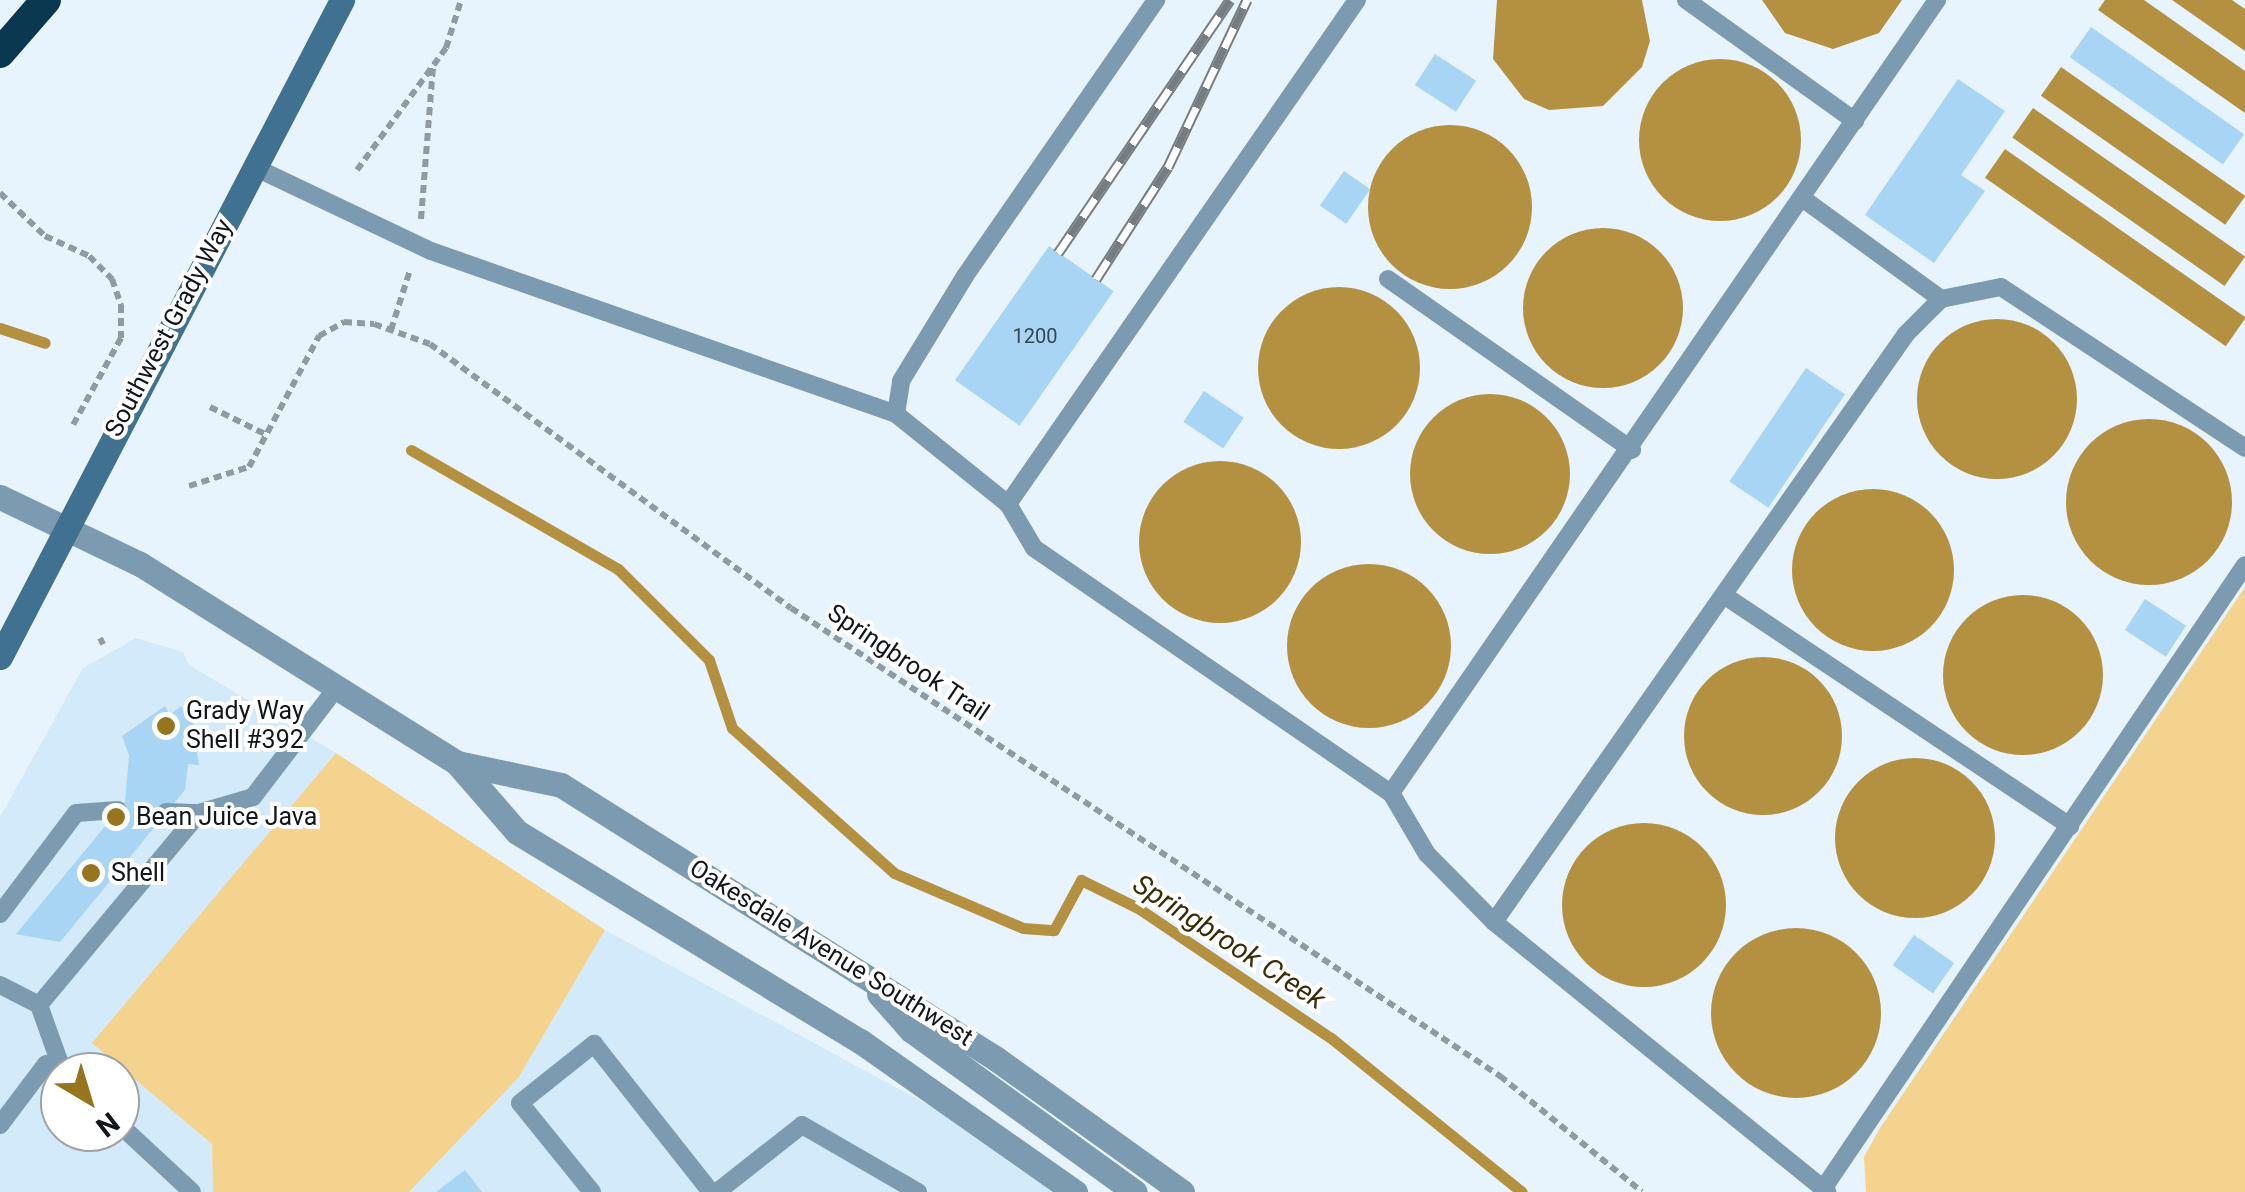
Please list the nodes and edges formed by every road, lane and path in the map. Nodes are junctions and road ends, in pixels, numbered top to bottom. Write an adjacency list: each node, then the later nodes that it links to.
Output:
1 (46, 0): 8 (highway)
2 (342, 0): 11 (main road, Southwest Grady Way)
3 (460, 0): 9 (path)
4 (1156, 0): 20 (lane)
5 (1357, 0): 27 (lane)
6 (1686, 0): 10 (lane)
7 (1937, 0): 10 (lane)
8 (0, 53)
9 (433, 67): 12 (path); 15 (path)
10 (1854, 121): 14 (lane)
11 (254, 167): 15 (lane); 28 (main road, Southwest Grady Way)
12 (357, 170)
13 (0, 193): 21 (path)
14 (1802, 198): 17 (lane); 24 (lane)
15 (418, 246): 18 (path); 20 (lane)
16 (1388, 280): 24 (lane)
17 (1941, 299): 23 (lane); 30 (lane)
18 (391, 330): 22 (path, Springbrook Trail); 56 (path, Springbrook Trail)
19 (210, 407): 22 (path)
20 (896, 414): 27 (lane)
21 (76, 421)
22 (267, 434): 25 (path, Springbrook Trail)
23 (2245, 448)
24 (1632, 450): 34 (lane)
25 (185, 487)
26 (0, 497): 28 (street, Oakesdale Avenue Southwest)
27 (1008, 504): 34 (lane)
28 (69, 525): 31 (main road, Southwest Grady Way); 32 (street, Oakesdale Avenue Southwest)
29 (2245, 565): 38 (lane)
30 (1725, 596): 38 (lane); 40 (lane)
31 (0, 657)
32 (336, 687): 33 (street, Oakesdale Avenue Southwest); 37 (lane)
33 (456, 763): 41 (street, Oakesdale Avenue Southwest); 53 (street, Oakesdale Avenue Southwest)
34 (1391, 793): 40 (lane)
35 (118, 810): 39 (lane)
36 (166, 812): 37 (lane)
37 (199, 813): 43 (lane)
38 (2070, 826): 48 (lane)
39 (0, 914)
40 (1494, 922): 48 (lane)
41 (853, 966): 54 (street); 55 (street, Oakesdale Avenue Southwest)
42 (0, 984): 43 (lane)
43 (40, 1005): 44 (lane)
44 (55, 1052)
45 (40, 1072): 46 (lane)
46 (0, 1125)
47 (140, 1141): 49 (lane)
48 (1825, 1190)
49 (192, 1192)
50 (592, 1192): 51 (lane)
51 (714, 1192): 52 (lane)
52 (918, 1192)
53 (1076, 1192)
54 (1135, 1192)
55 (1182, 1192)
56 (1642, 1192)

